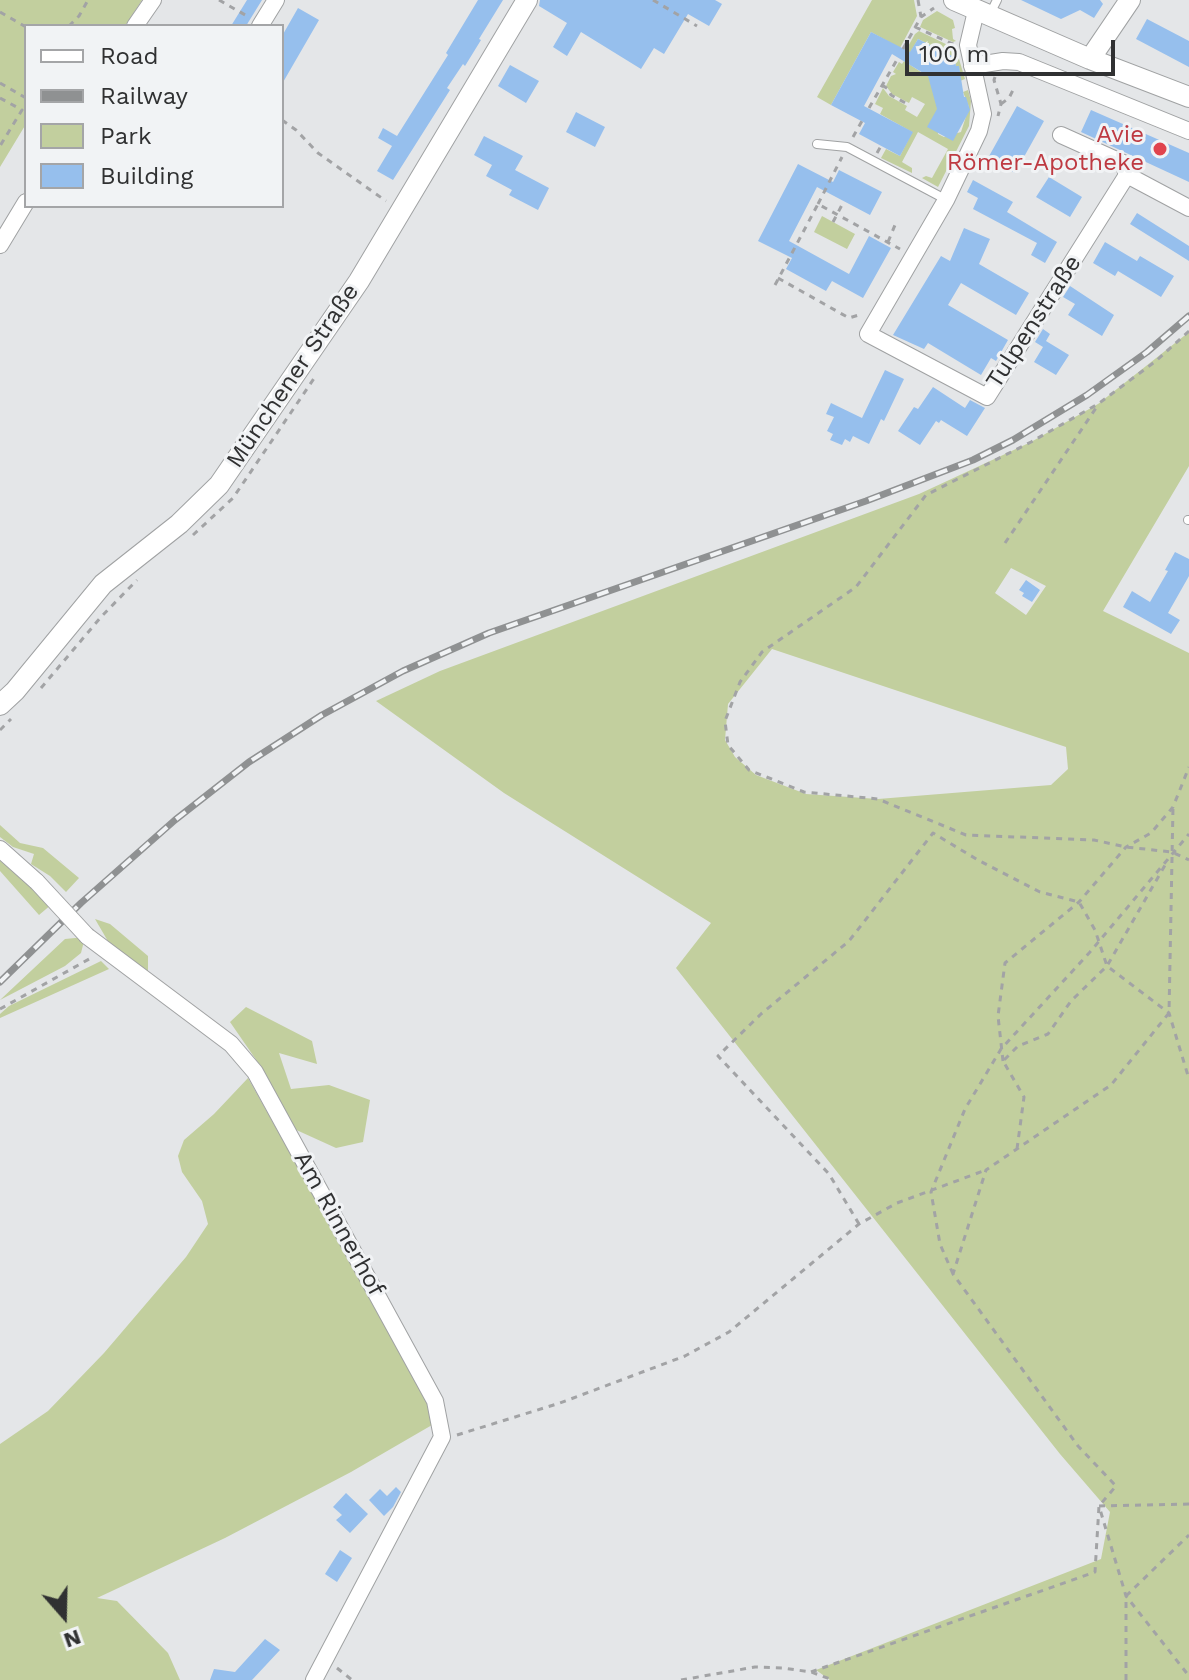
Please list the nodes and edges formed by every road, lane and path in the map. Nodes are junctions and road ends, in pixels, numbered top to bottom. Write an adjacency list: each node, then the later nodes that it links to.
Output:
1 (88, 0): 14 (path)
2 (153, 0): 15 (street)
3 (219, 0): 16 (path)
4 (276, 0): 17 (street)
5 (527, 0): 49 (street, Münchener Straße)
6 (653, 0): 19 (path)
7 (918, 0): 13 (path)
8 (954, 0): 11 (street)
9 (1130, 0): 24 (street)
10 (934, 8): 13 (path)
11 (987, 9): 24 (street); 25 (street)
12 (0, 12): 18 (path)
13 (921, 17): 20 (path)
14 (71, 24)
15 (136, 24)
16 (258, 24)
17 (261, 24)
18 (24, 26)
19 (697, 26)
20 (915, 27): 21 (path); 22 (path)
21 (959, 46)
22 (903, 49)
23 (898, 58): 28 (path)
24 (1090, 59): 31 (street)
25 (972, 66): 38 (street); 44 (street)
26 (878, 79): 28 (path)
27 (0, 83): 30 (path)
28 (883, 84): 34 (path); 35 (path)
29 (1015, 86): 33 (path)
30 (24, 97)
31 (1189, 97)
32 (0, 98): 41 (path)
33 (1001, 104)
34 (909, 105)
35 (869, 108)
36 (284, 121): 49 (path)
37 (862, 121): 42 (path)
38 (1189, 131)
39 (1061, 135): 43 (street)
40 (817, 144): 42 (lane)
41 (0, 146)
42 (847, 147): 44 (lane); 46 (path)
43 (1127, 175): 48 (street); 55 (street, Tulpenstraße)
44 (946, 200): 55 (street)
45 (843, 203): 50 (path)
46 (818, 204): 50 (path); 56 (path)
47 (24, 205): 54 (street)
48 (1184, 208)
49 (401, 212): 62 (street, Münchener Straße)
50 (838, 214): 51 (path); 53 (path)
51 (833, 222)
52 (895, 225): 53 (path)
53 (888, 242): 55 (path)
54 (0, 245)
55 (914, 256)
56 (778, 278): 57 (path); 58 (path)
57 (775, 285)
58 (869, 312)
59 (1189, 331): 60 (path)
60 (1098, 404): 61 (path); 66 (path)
61 (1005, 543)
62 (0, 705)
63 (1189, 768): 64 (path)
64 (1173, 807): 66 (path); 68 (path)
65 (1189, 834): 68 (path)
66 (1126, 847): 68 (path); 70 (path)
67 (0, 849): 72 (street, Am Rinnerhof, bridge)
68 (1172, 852): 69 (path); 71 (path); 73 (path); 75 (path)
69 (1189, 860)
70 (1079, 902): 71 (path); 76 (path); 82 (path)
71 (1099, 941): 73 (path); 76 (path)
72 (104, 950): 74 (path); 92 (street, Am Rinnerhof)
73 (1107, 966): 75 (path); 77 (path)
74 (0, 1009)
75 (1169, 1013): 78 (path); 79 (path)
76 (1001, 1049): 77 (path); 81 (path)
77 (1003, 1061): 79 (path)
78 (1189, 1079)
79 (1017, 1149): 80 (path)
80 (986, 1170): 81 (path); 83 (path)
81 (931, 1192): 82 (path); 83 (path)
82 (859, 1224): 84 (path)
83 (953, 1274): 86 (path)
84 (454, 1435)
85 (1189, 1504): 86 (path)
86 (1099, 1506): 88 (path); 90 (path)
87 (1189, 1535): 88 (path)
88 (1126, 1596): 91 (path); 96 (path)
89 (340, 1672): 93 (path)
90 (811, 1672): 94 (path); 95 (path)
91 (1189, 1676)
92 (314, 1680)
93 (352, 1680)
94 (681, 1680)
95 (833, 1680)
96 (1126, 1680)

